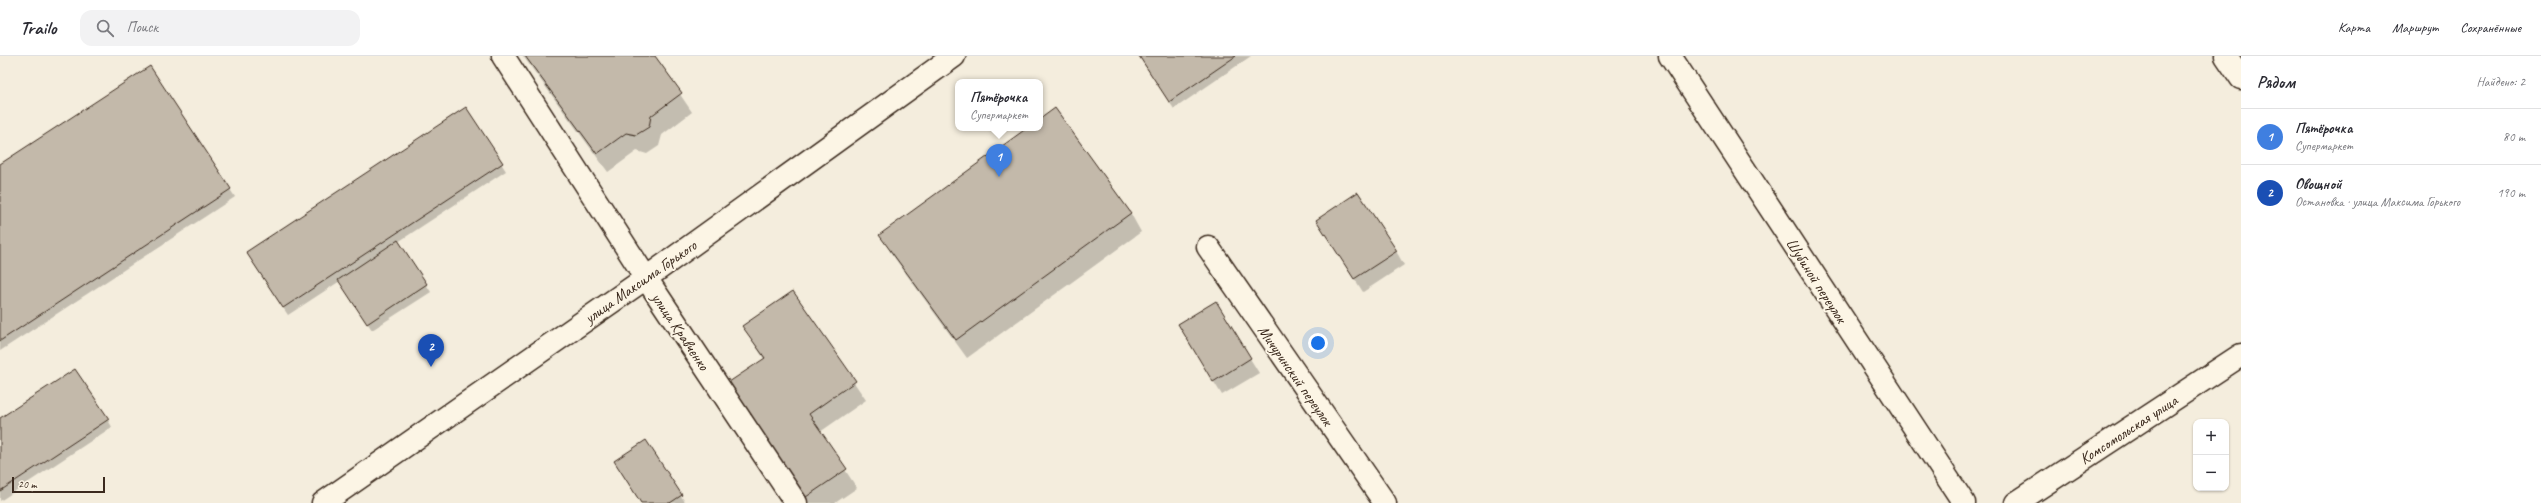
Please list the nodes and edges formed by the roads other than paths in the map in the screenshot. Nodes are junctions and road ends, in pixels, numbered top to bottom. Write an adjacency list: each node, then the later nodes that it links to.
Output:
1 (503, 56): 7 (street, улица Кравченко)
2 (954, 56): 7 (street, улица Максима Горького)
3 (1670, 56): 12 (street, Шубиной переулок)
4 (2226, 56): 5 (street)
5 (2241, 78)
6 (1208, 247): 11 (street, Мичуринский переулок)
7 (646, 278): 9 (street, улица Максима Горького); 10 (street, улица Кравченко)
8 (2241, 355): 13 (street, Комсомольская улица)
9 (323, 503)
10 (796, 503)
11 (1385, 503)
12 (1964, 503)
13 (2016, 503)

